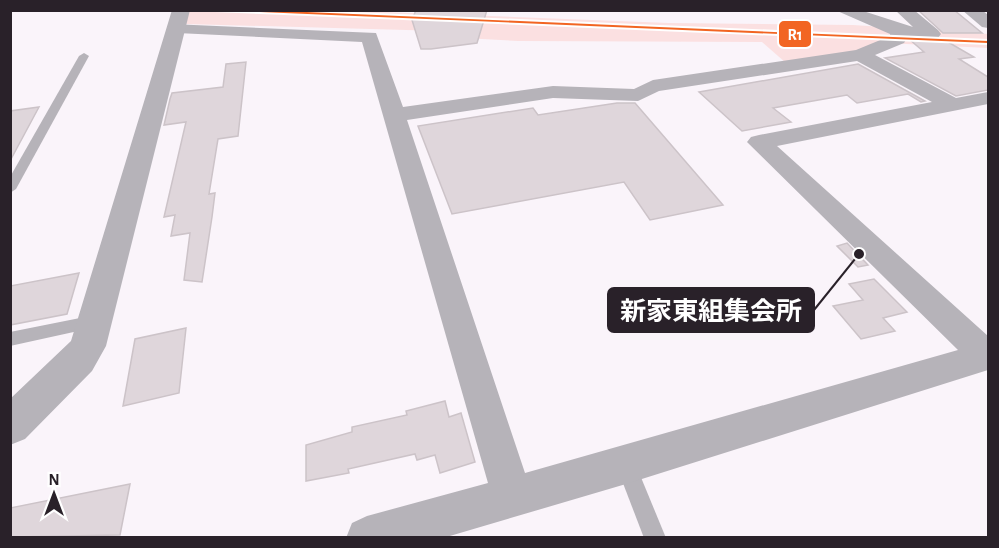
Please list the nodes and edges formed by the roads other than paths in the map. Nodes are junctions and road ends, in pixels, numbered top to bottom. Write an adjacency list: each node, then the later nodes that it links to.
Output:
1 (843, 10): 6 (street)
2 (903, 10): 6 (street)
3 (970, 10): 5 (street)
4 (179, 19): 11 (street); 13 (street)
5 (988, 23)
6 (900, 31): 7 (street)
7 (860, 55): 10 (street); 11 (street)
8 (84, 56): 12 (lane)
9 (988, 98): 10 (street)
10 (953, 105): 15 (street)
11 (394, 115): 18 (street)
12 (10, 189)
13 (95, 321): 14 (lane); 16 (street)
14 (10, 339)
15 (988, 356): 17 (street)
16 (10, 426)
17 (626, 465): 18 (street); 20 (lane)
18 (512, 496): 19 (street)
19 (367, 537)
20 (655, 537)

